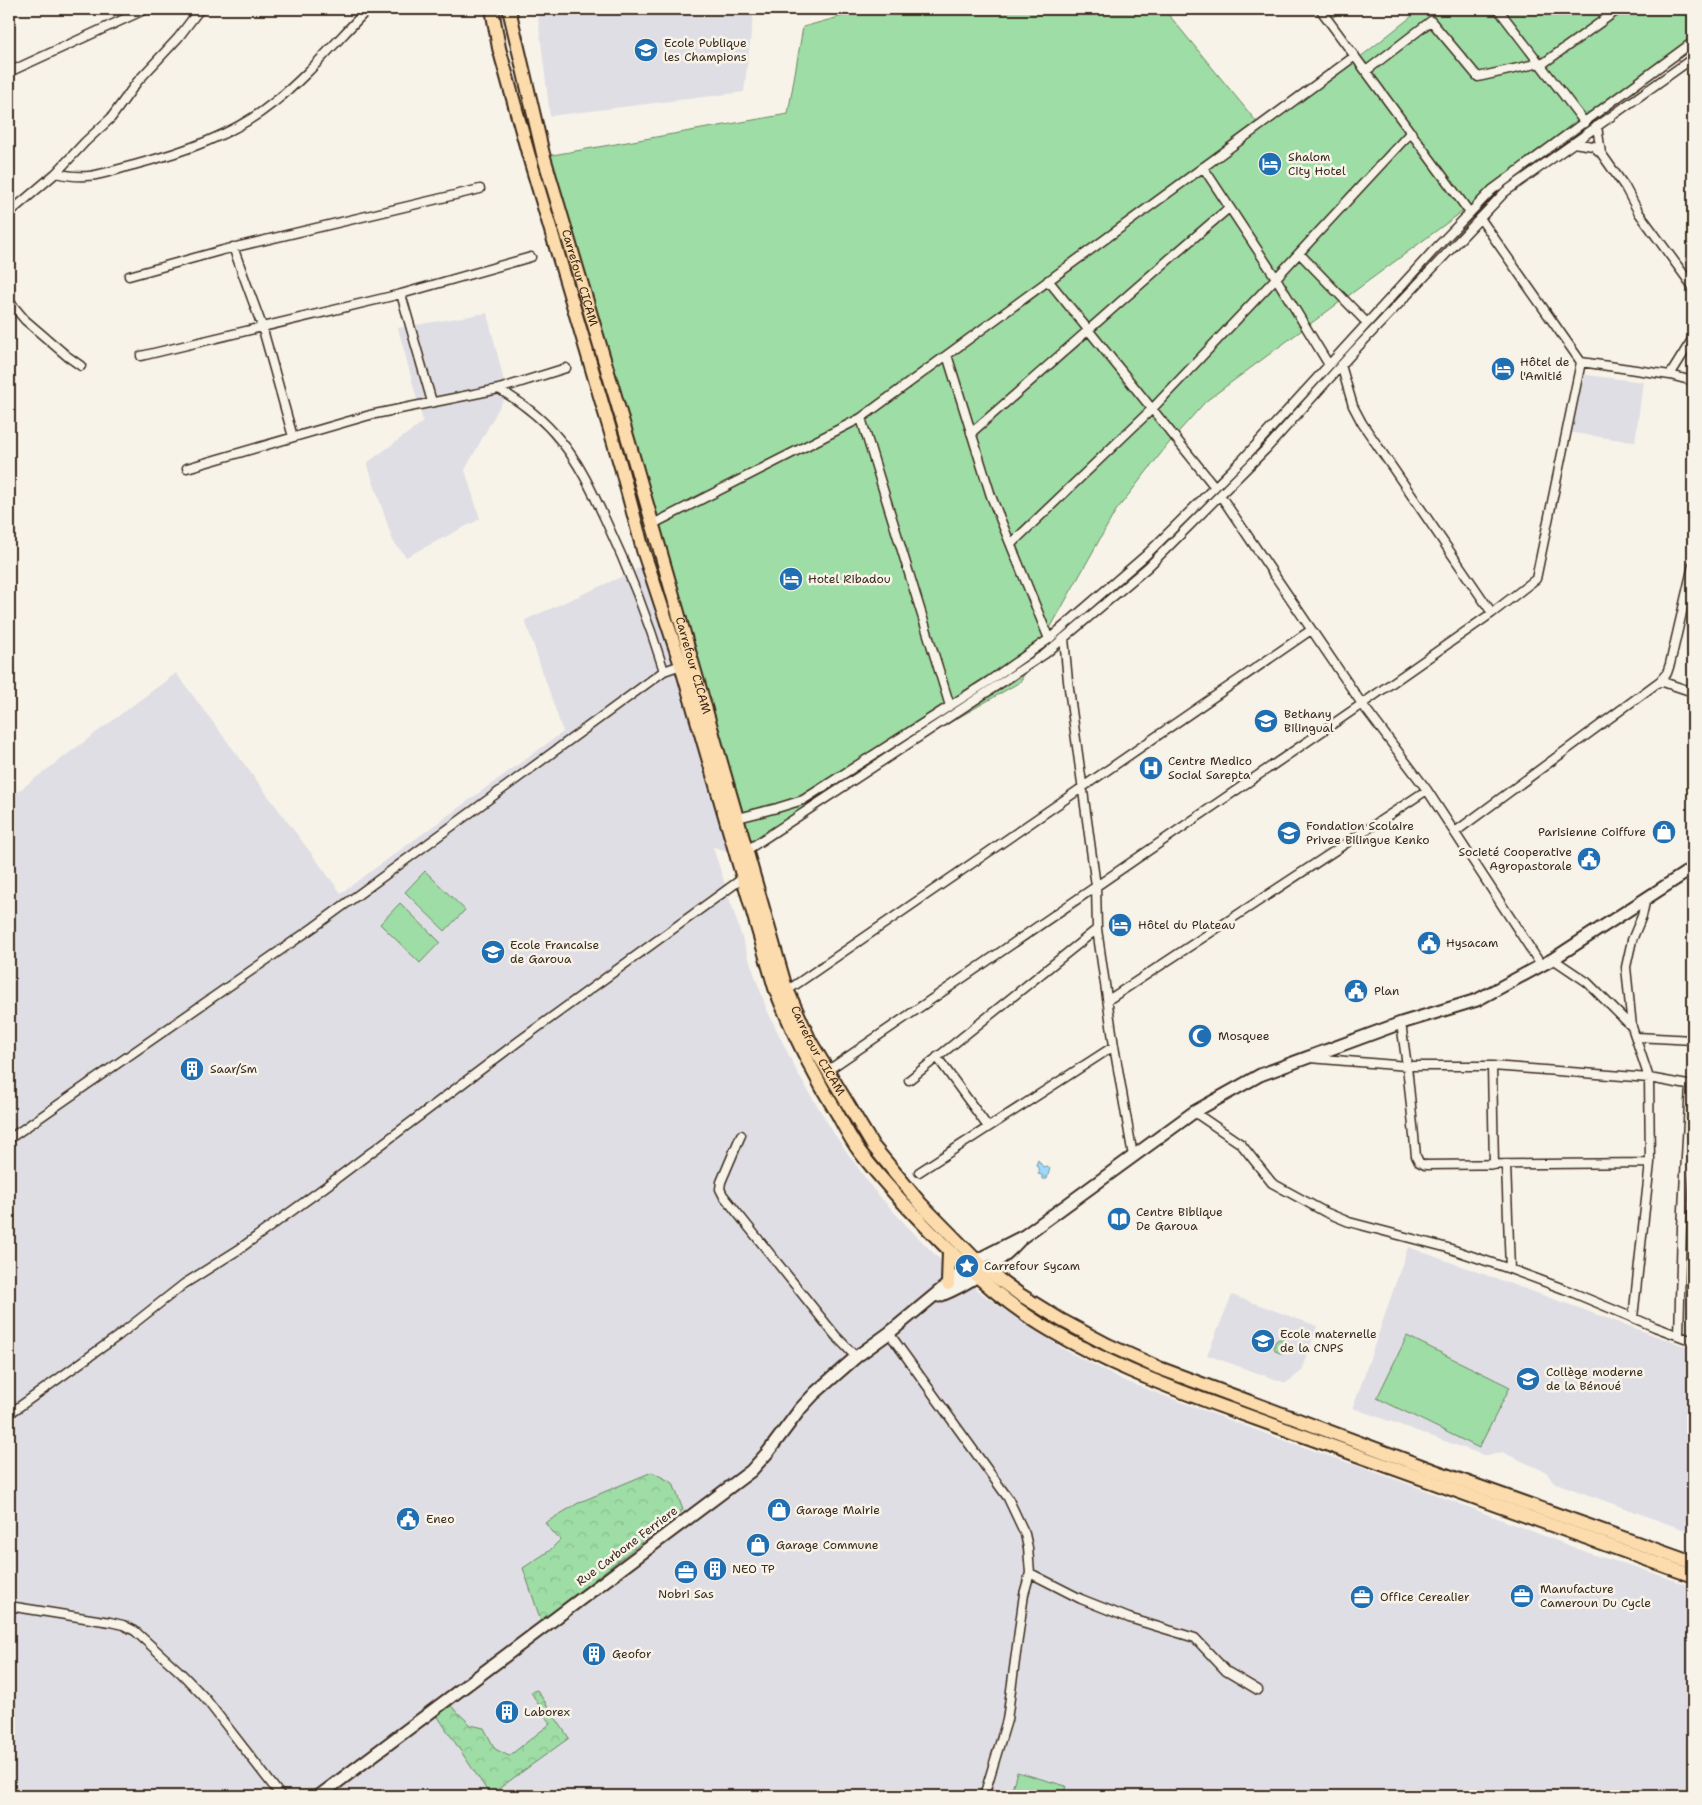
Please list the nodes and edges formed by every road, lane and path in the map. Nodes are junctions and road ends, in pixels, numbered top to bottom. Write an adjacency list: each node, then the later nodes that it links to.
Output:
1 (146, 9): 14 (street)
2 (200, 9): 21 (street)
3 (368, 9): 21 (street)
4 (492, 9): 65 (main road)
5 (509, 9): 58 (main road, Carrefour CICAM)
6 (1320, 9): 10 (street)
7 (1498, 9): 12 (street)
8 (1619, 9): 12 (street)
9 (1693, 42): 15 (street)
10 (1355, 56): 13 (street); 20 (street)
11 (1693, 58): 16 (street)
12 (1540, 64): 13 (street); 15 (street)
13 (1366, 71): 17 (street)
14 (9, 72)
15 (1585, 122): 25 (street)
16 (1597, 126): 18 (street); 19 (street)
17 (1411, 132): 25 (street); 28 (street)
18 (1573, 143): 19 (street); 26 (street)
19 (1601, 153): 33 (street)
20 (1203, 167): 23 (street); 32 (street)
21 (56, 173): 24 (street)
22 (480, 189): 27 (street)
23 (1229, 208): 31 (street); 38 (street)
24 (9, 213)
25 (1470, 213): 36 (street)
26 (1480, 218): 42 (street); 44 (street)
27 (233, 248): 30 (street); 37 (street)
28 (1299, 253): 31 (street); 36 (street)
29 (531, 258): 34 (street)
30 (129, 276)
31 (1276, 278): 43 (street); 51 (street)
32 (1048, 280): 38 (street); 40 (street)
33 (1693, 287)
34 (400, 294): 37 (street); 50 (street)
35 (9, 301): 45 (street)
36 (1367, 323): 43 (street)
37 (262, 326): 41 (street); 54 (street)
38 (1089, 331): 51 (street); 53 (street)
39 (1693, 338): 47 (street)
40 (947, 355): 52 (street); 53 (street)
41 (141, 356)
42 (1581, 362): 47 (street); 61 (street)
43 (1329, 365): 56 (street)
44 (1342, 365): 57 (street); 61 (street)
45 (81, 366)
46 (566, 368): 49 (street)
47 (1670, 375): 48 (street)
48 (1693, 381)
49 (499, 389): 50 (street); 66 (street)
50 (432, 402): 54 (street)
51 (1152, 408): 56 (street); 59 (street)
52 (861, 418): 58 (street); 70 (street)
53 (972, 433): 59 (street)
54 (293, 437): 55 (street)
55 (187, 468)
56 (1215, 487): 64 (street)
57 (1220, 495): 62 (street); 63 (street)
58 (652, 524): 73 (main road, Carrefour CICAM)
59 (1011, 544): 64 (street)
60 (1693, 565): 67 (street)
61 (1492, 613): 69 (street)
62 (1311, 630): 69 (street); 71 (street)
63 (1064, 638): 71 (street); 75 (street)
64 (1049, 639): 70 (street)
65 (681, 665): 66 (street); 77 (main road)
66 (664, 671): 101 (street)
67 (1660, 681): 68 (street); 74 (street)
68 (1693, 692)
69 (1362, 704): 72 (street); 78 (street)
70 (950, 706): 73 (street)
71 (1082, 789): 78 (street); 83 (street)
72 (1427, 790): 74 (street); 84 (street)
73 (738, 818): 75 (main road, Carrefour CICAM)
74 (1455, 832): 82 (street)
75 (746, 850): 83 (main road, Carrefour CICAM)
76 (1693, 868): 79 (street)
77 (743, 878): 107 (main road); 117 (street)
78 (1096, 886): 80 (street); 94 (street)
79 (1646, 898): 81 (street); 86 (street)
80 (1097, 929): 84 (street); 90 (street)
81 (1553, 958): 82 (street); 86 (street)
82 (1540, 965): 85 (street)
83 (788, 990): 94 (main road, Carrefour CICAM)
84 (1108, 1000): 89 (street)
85 (1401, 1024): 91 (street); 92 (street)
86 (1632, 1027): 87 (street)
87 (1637, 1037): 88 (street); 95 (street)
88 (1693, 1040)
89 (1114, 1046): 99 (street); 102 (street)
90 (937, 1057): 96 (street); 99 (street)
91 (1305, 1058): 92 (street); 98 (street)
92 (1407, 1066): 93 (street); 104 (street)
93 (1492, 1066): 95 (street); 104 (street)
94 (827, 1070): 108 (main road, Carrefour CICAM)
95 (1649, 1078): 97 (street); 103 (street)
96 (908, 1080)
97 (1692, 1086): 114 (street)
98 (1194, 1112): 102 (street); 109 (street)
99 (988, 1127): 106 (street)
100 (741, 1135): 116 (street)
101 (9, 1139)
102 (1133, 1156): 108 (street)
103 (1650, 1163): 105 (street); 112 (street)
104 (1494, 1165): 105 (street)
105 (1506, 1165): 109 (street)
106 (919, 1172)
107 (949, 1250): 108 (main road); 110 (main road)
108 (976, 1268): 110 (street, Rue Carbone Ferriere); 111 (street, Rue Carbone Ferriere); 118 (main road)
109 (1510, 1269): 112 (street)
110 (948, 1284): 111 (street, Rue Carbone Ferriere)
111 (932, 1299): 113 (street, Rue Carbone Ferriere)
112 (1633, 1318): 114 (street)
113 (889, 1333): 116 (street, Rue Carbone Ferriere); 120 (street)
114 (1679, 1336): 115 (street)
115 (1693, 1341)
116 (856, 1357): 125 (street, Rue Carbone Ferriere)
117 (9, 1414)
118 (1496, 1498): 119 (main road); 121 (main road)
119 (1693, 1563)
120 (1030, 1573): 123 (street); 126 (street)
121 (1693, 1576)
122 (9, 1606): 124 (street)
123 (1258, 1690)
124 (281, 1796)
125 (319, 1796)
126 (984, 1796)

